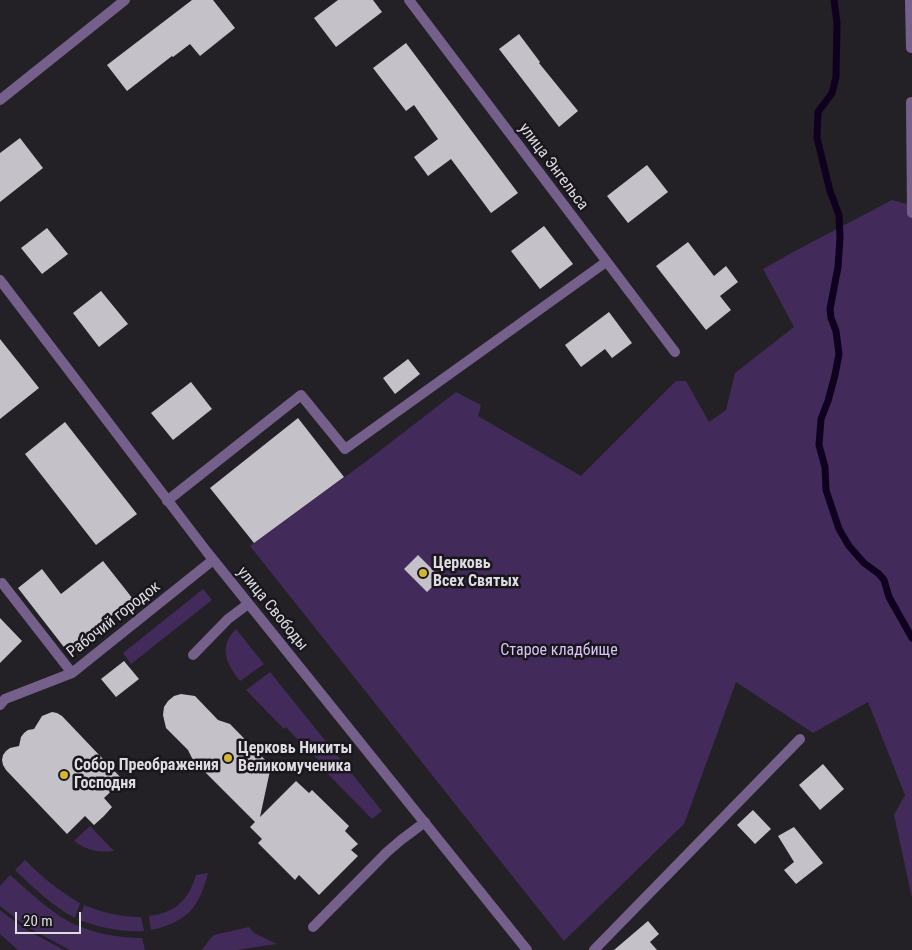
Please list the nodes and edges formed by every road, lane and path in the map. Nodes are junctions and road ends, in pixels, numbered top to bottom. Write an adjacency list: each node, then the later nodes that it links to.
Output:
1 (126, 0): 5 (street)
2 (408, 0): 8 (street, улица Энгельса)
3 (910, 0): 4 (street)
4 (911, 48)
5 (0, 100)
6 (911, 102): 7 (street)
7 (912, 208)
8 (606, 262): 10 (street, улица Энгельса); 11 (street)
9 (0, 280): 11 (street, улица Свободы)
10 (675, 352)
11 (167, 501): 12 (street, улица Свободы)
12 (213, 560): 14 (street, улица Свободы); 16 (street, Рабочий городок)
13 (2, 583): 16 (street)
14 (248, 604): 15 (street); 19 (street, улица Свободы)
15 (193, 654)
16 (72, 673): 17 (street, Рабочий городок)
17 (0, 705)
18 (800, 739): 22 (street)
19 (425, 822): 20 (street); 21 (street, улица Свободы)
20 (314, 927)
21 (527, 950)
22 (594, 950)

